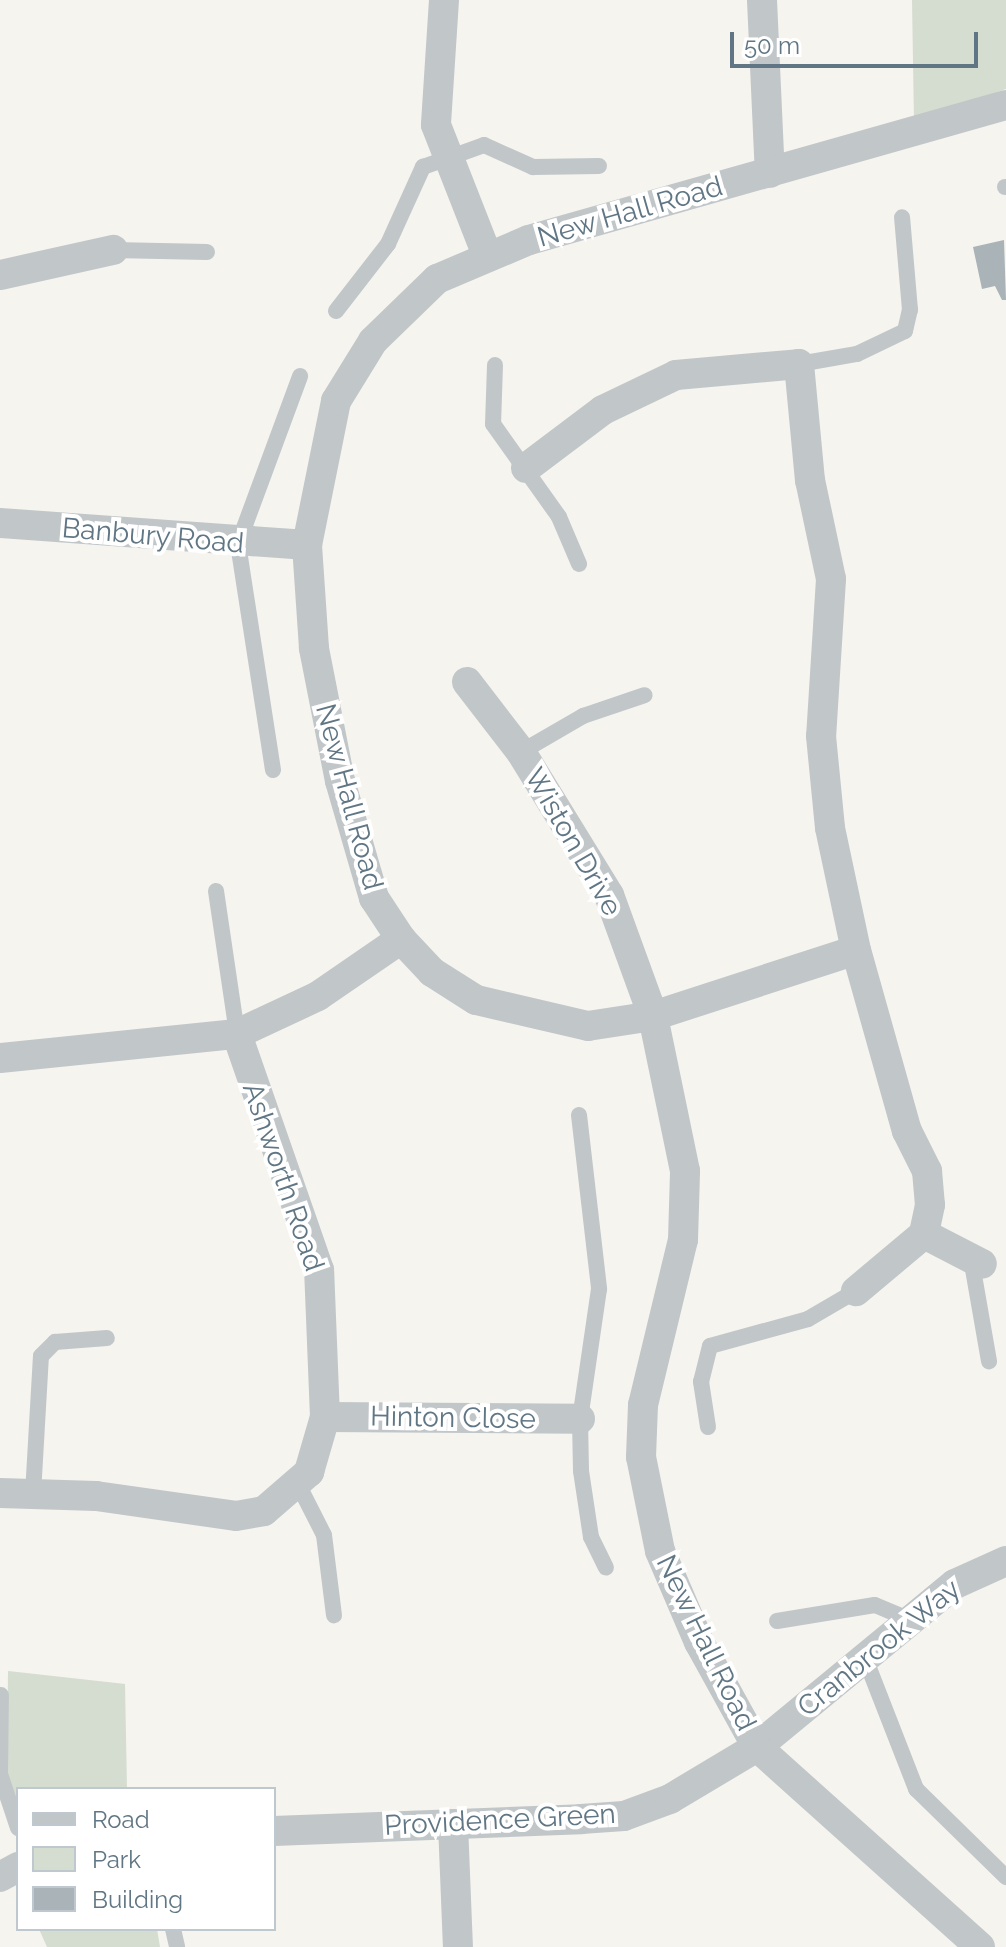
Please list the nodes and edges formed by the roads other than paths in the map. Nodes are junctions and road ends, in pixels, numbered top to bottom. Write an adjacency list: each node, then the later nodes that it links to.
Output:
1 (444, 0): 4 (street)
2 (762, 0): 6 (street)
3 (1006, 105): 6 (street, New Hall Road)
4 (443, 158): 5 (lane); 10 (street); 12 (lane)
5 (599, 166)
6 (770, 173): 10 (street, New Hall Road)
7 (902, 217): 13 (lane)
8 (113, 250): 9 (lane); 11 (street)
9 (207, 252)
10 (487, 255): 19 (street, New Hall Road)
11 (0, 275)
12 (336, 311)
13 (799, 364): 16 (street); 27 (street)
14 (495, 365): 16 (lane)
15 (300, 376): 18 (lane)
16 (526, 468): 20 (lane)
17 (0, 523): 18 (street, Banbury Road)
18 (238, 544): 19 (street, Banbury Road); 24 (lane)
19 (307, 545): 26 (street, New Hall Road)
20 (579, 564)
21 (467, 682): 23 (street, Wiston Drive)
22 (645, 695): 23 (lane)
23 (521, 752): 28 (street, Wiston Drive)
24 (273, 770)
25 (216, 891): 29 (lane)
26 (401, 939): 28 (street, New Hall Road); 29 (street)
27 (856, 950): 28 (street); 32 (street)
28 (653, 1016): 50 (street, New Hall Road)
29 (237, 1034): 30 (street); 37 (street, Ashworth Road)
30 (0, 1058)
31 (579, 1115): 38 (lane)
32 (924, 1234): 33 (street); 34 (street)
33 (976, 1261): 36 (lane)
34 (856, 1291): 39 (lane)
35 (107, 1338): 42 (lane)
36 (989, 1361)
37 (325, 1417): 38 (street, Hinton Close); 40 (street, Ashworth Road)
38 (580, 1419): 44 (lane)
39 (708, 1427)
40 (298, 1484): 42 (street, Ashworth Road); 45 (lane)
41 (0, 1493): 42 (street, Ashworth Road)
42 (33, 1494)
43 (1006, 1561): 46 (street, Cranbrook Way)
44 (606, 1568)
45 (334, 1615)
46 (911, 1620): 47 (lane); 48 (street, Cranbrook Way)
47 (777, 1621)
48 (865, 1658): 50 (street, Cranbrook Way); 55 (lane)
49 (1, 1695): 51 (lane)
50 (757, 1747): 53 (street, Providence Green); 57 (street, New Hall Road)
51 (0, 1773): 52 (lane)
52 (16, 1822)
53 (453, 1824): 54 (street, Providence Green); 56 (street)
54 (276, 1831)
55 (1006, 1877)
56 (458, 1947)
57 (980, 1947)

